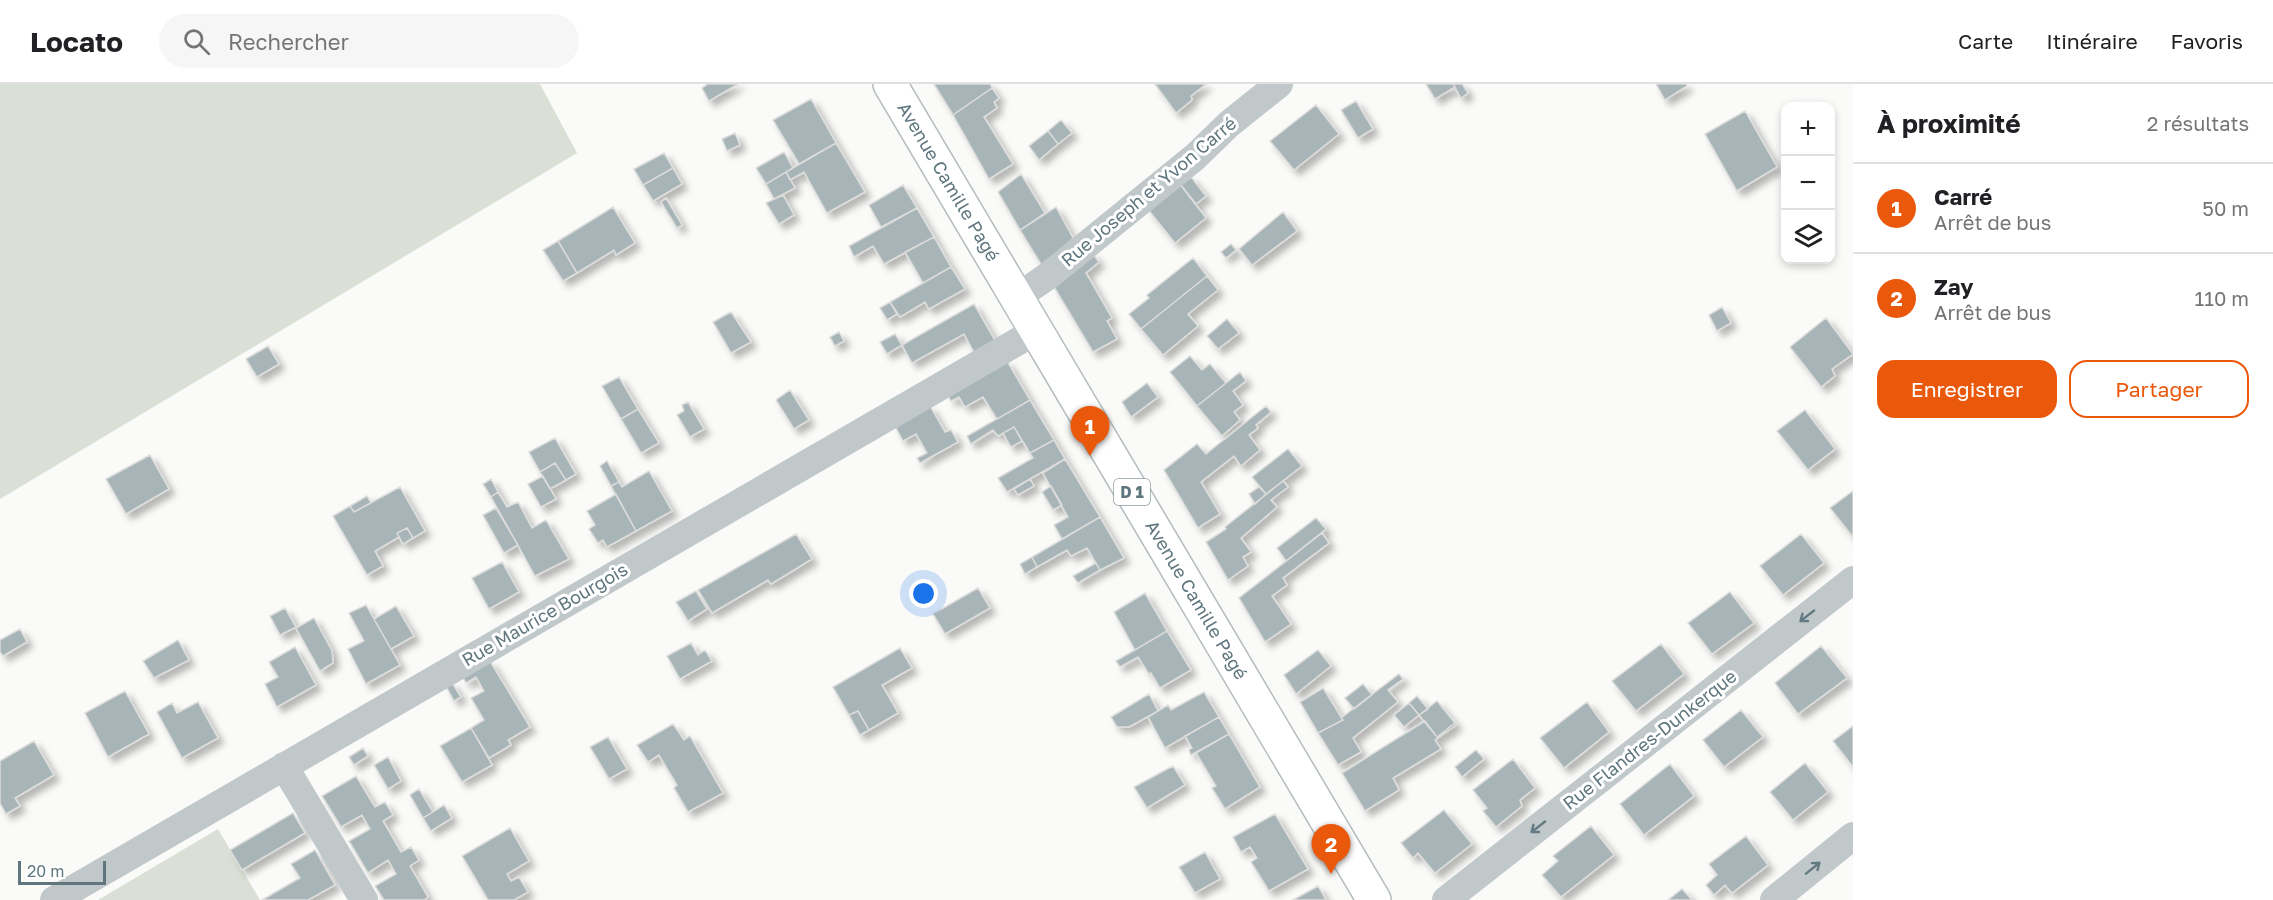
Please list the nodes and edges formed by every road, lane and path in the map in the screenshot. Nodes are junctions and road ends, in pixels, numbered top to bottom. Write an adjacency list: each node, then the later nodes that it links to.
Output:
1 (890, 84): 3 (main road, Avenue Camille Pagé / D 1)
2 (1279, 84): 3 (street, Rue Joseph et Yvon Carré)
3 (1016, 298): 4 (main road, Avenue Camille Pagé / D 1)
4 (1036, 331): 6 (street, Rue Maurice Bourgois); 10 (main road, Avenue Camille Pagé / D 1)
5 (1853, 580): 11 (street, Rue Flandres-Dunkerque, one-way to 11)
6 (284, 766): 8 (street, Rue Maurice Bourgois); 9 (street)
7 (1853, 836): 12 (street, one-way to 7)
8 (54, 900)
9 (364, 900)
10 (1374, 900)
11 (1446, 900)
12 (1774, 900)

